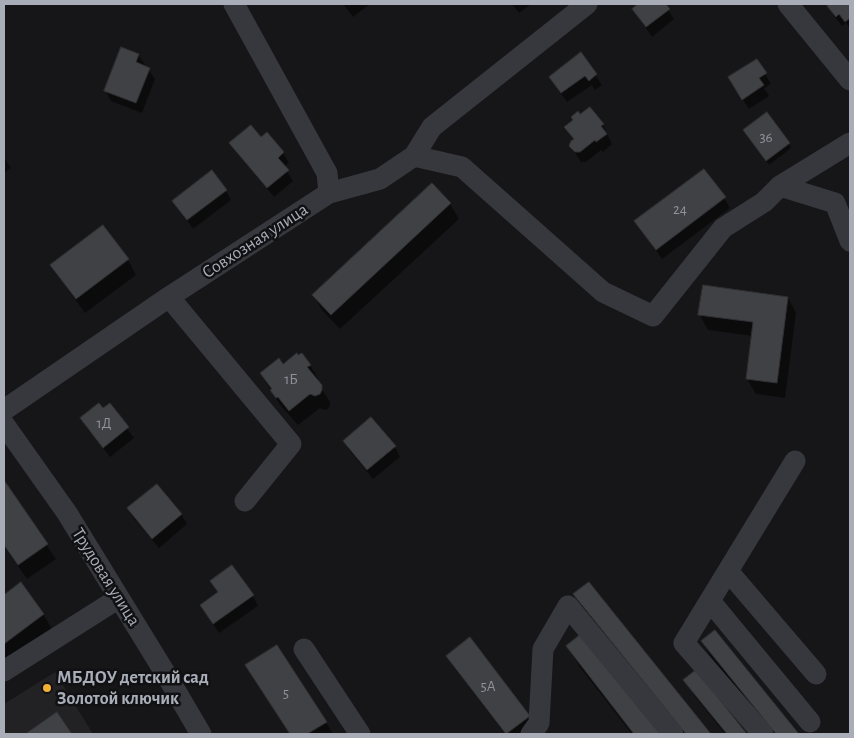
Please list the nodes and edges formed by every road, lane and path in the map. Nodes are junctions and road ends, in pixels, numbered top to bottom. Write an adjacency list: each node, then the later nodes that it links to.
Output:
1 (234, 4): 8 (street)
2 (587, 4): 6 (street)
3 (788, 4): 4 (street)
4 (850, 80)
5 (850, 143): 7 (street)
6 (414, 156): 7 (street); 8 (street, Совхозная улица)
7 (780, 186): 9 (street)
8 (329, 193): 10 (street, Совхозная улица)
9 (850, 241)
10 (169, 297): 11 (street, Совхозная улица); 14 (street)
11 (4, 410)
12 (4, 424): 16 (street, Трудовая улица)
13 (795, 461): 15 (street)
14 (245, 502)
15 (728, 571): 17 (street); 20 (street)
16 (119, 598): 19 (street); 22 (street, Трудовая улица)
17 (710, 601): 21 (street); 26 (street)
18 (304, 649): 23 (street)
19 (4, 671)
20 (816, 674)
21 (810, 722)
22 (201, 734)
23 (360, 734)
24 (531, 734): 25 (street)
25 (673, 734)
26 (763, 734)

